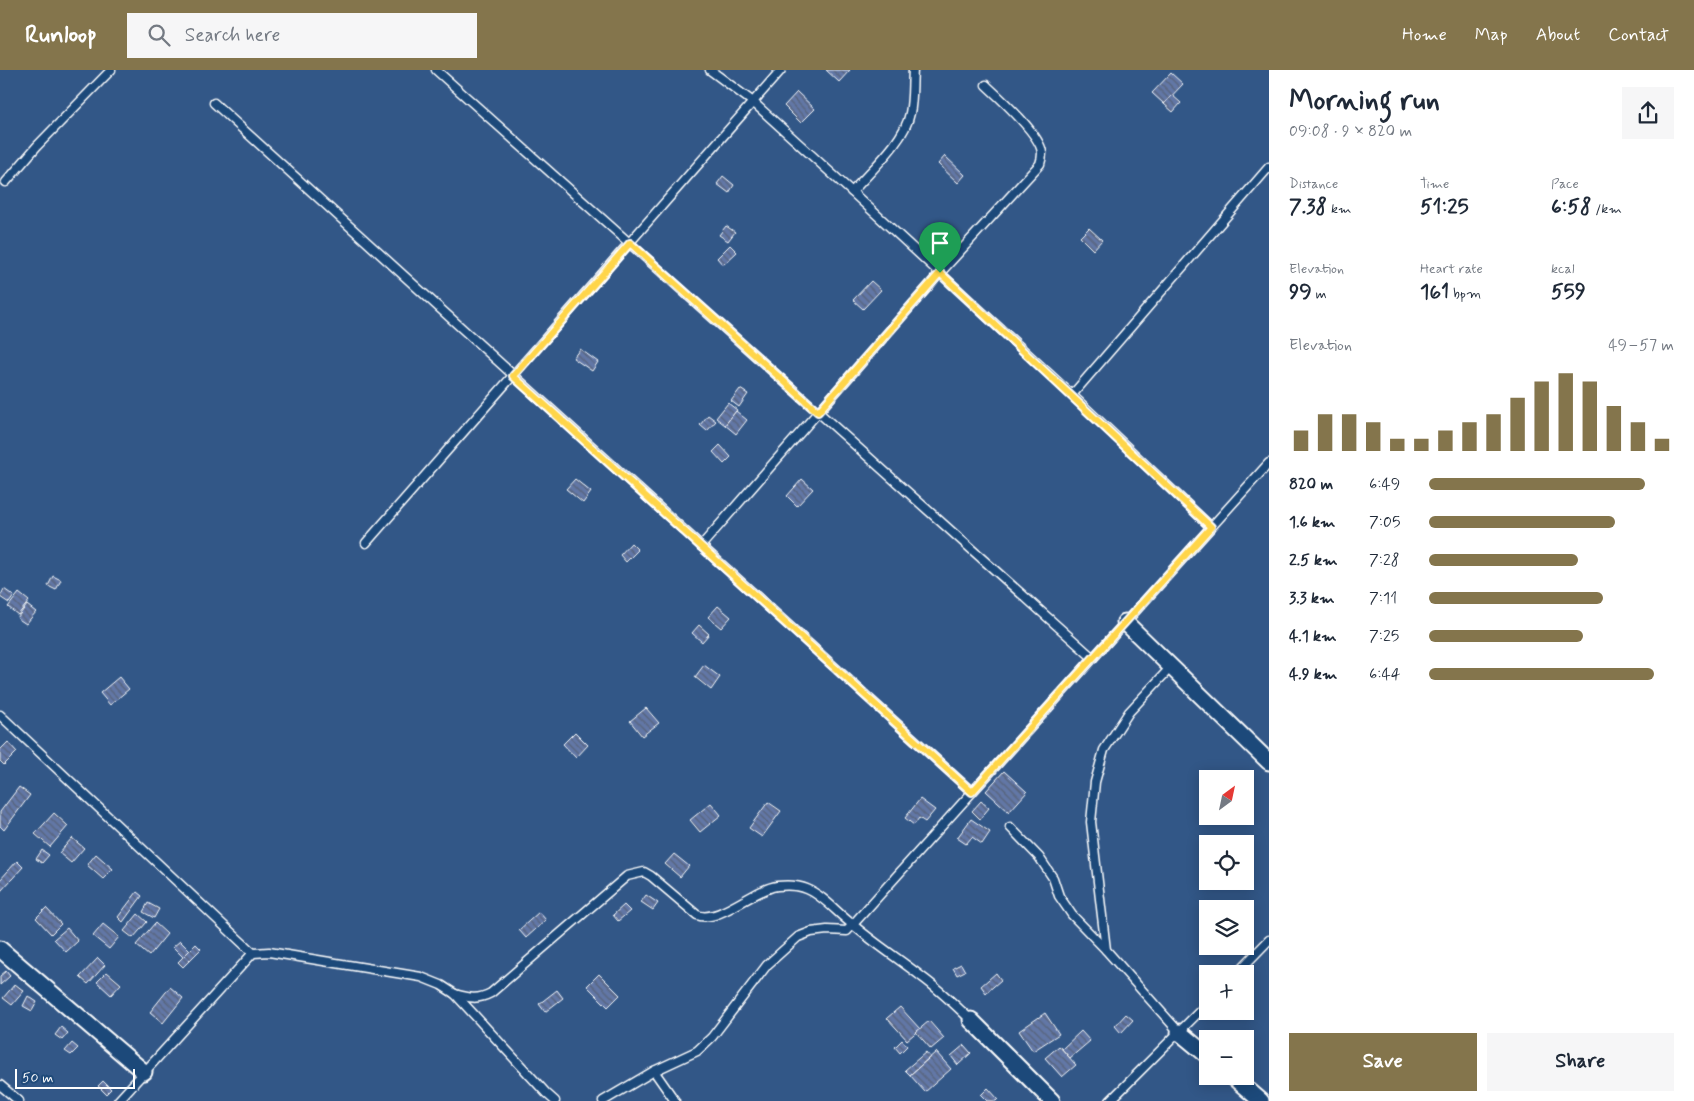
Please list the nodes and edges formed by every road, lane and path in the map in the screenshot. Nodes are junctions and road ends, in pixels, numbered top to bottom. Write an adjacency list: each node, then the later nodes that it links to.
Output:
1 (111, 70): 10 (lane)
2 (436, 70): 12 (lane)
3 (710, 70): 7 (lane)
4 (782, 70): 7 (lane)
5 (913, 70): 11 (lane)
6 (986, 84): 13 (lane)
7 (753, 102): 11 (lane); 12 (lane)
8 (214, 103): 14 (lane)
9 (1269, 167): 15 (lane)
10 (6, 182)
11 (852, 192): 13 (lane)
12 (630, 243): 14 (lane); 16 (lane)
13 (940, 273): 15 (lane); 16 (lane)
14 (513, 376): 19 (lane); 20 (lane)
15 (1072, 396): 18 (lane)
16 (818, 412): 20 (lane); 22 (lane)
17 (1269, 463): 18 (lane)
18 (1211, 527): 21 (lane)
19 (366, 543)
20 (701, 546): 26 (lane)
21 (1122, 620): 22 (lane); 23 (street)
22 (1093, 658): 26 (lane)
23 (1171, 667): 25 (street); 31 (lane)
24 (0, 715): 32 (lane)
25 (1269, 762)
26 (972, 792): 28 (lane)
27 (1010, 827): 31 (lane)
28 (852, 925): 34 (lane); 36 (lane); 40 (lane)
29 (1269, 940): 33 (lane)
30 (0, 948): 39 (street)
31 (1106, 950): 37 (lane)
32 (253, 953): 34 (lane); 39 (lane)
33 (1245, 965)
34 (455, 994): 45 (lane)
35 (1199, 1012): 37 (lane)
36 (970, 1020): 48 (street)
37 (1179, 1032): 38 (street); 49 (lane)
38 (1199, 1049)
39 (144, 1072): 44 (lane)
40 (654, 1072): 46 (lane); 47 (lane)
41 (0, 1085): 43 (lane)
42 (1243, 1085): 50 (street)
43 (19, 1101)
44 (118, 1101)
45 (555, 1101)
46 (602, 1101)
47 (675, 1101)
48 (1052, 1101)
49 (1110, 1101)
50 (1262, 1101)

